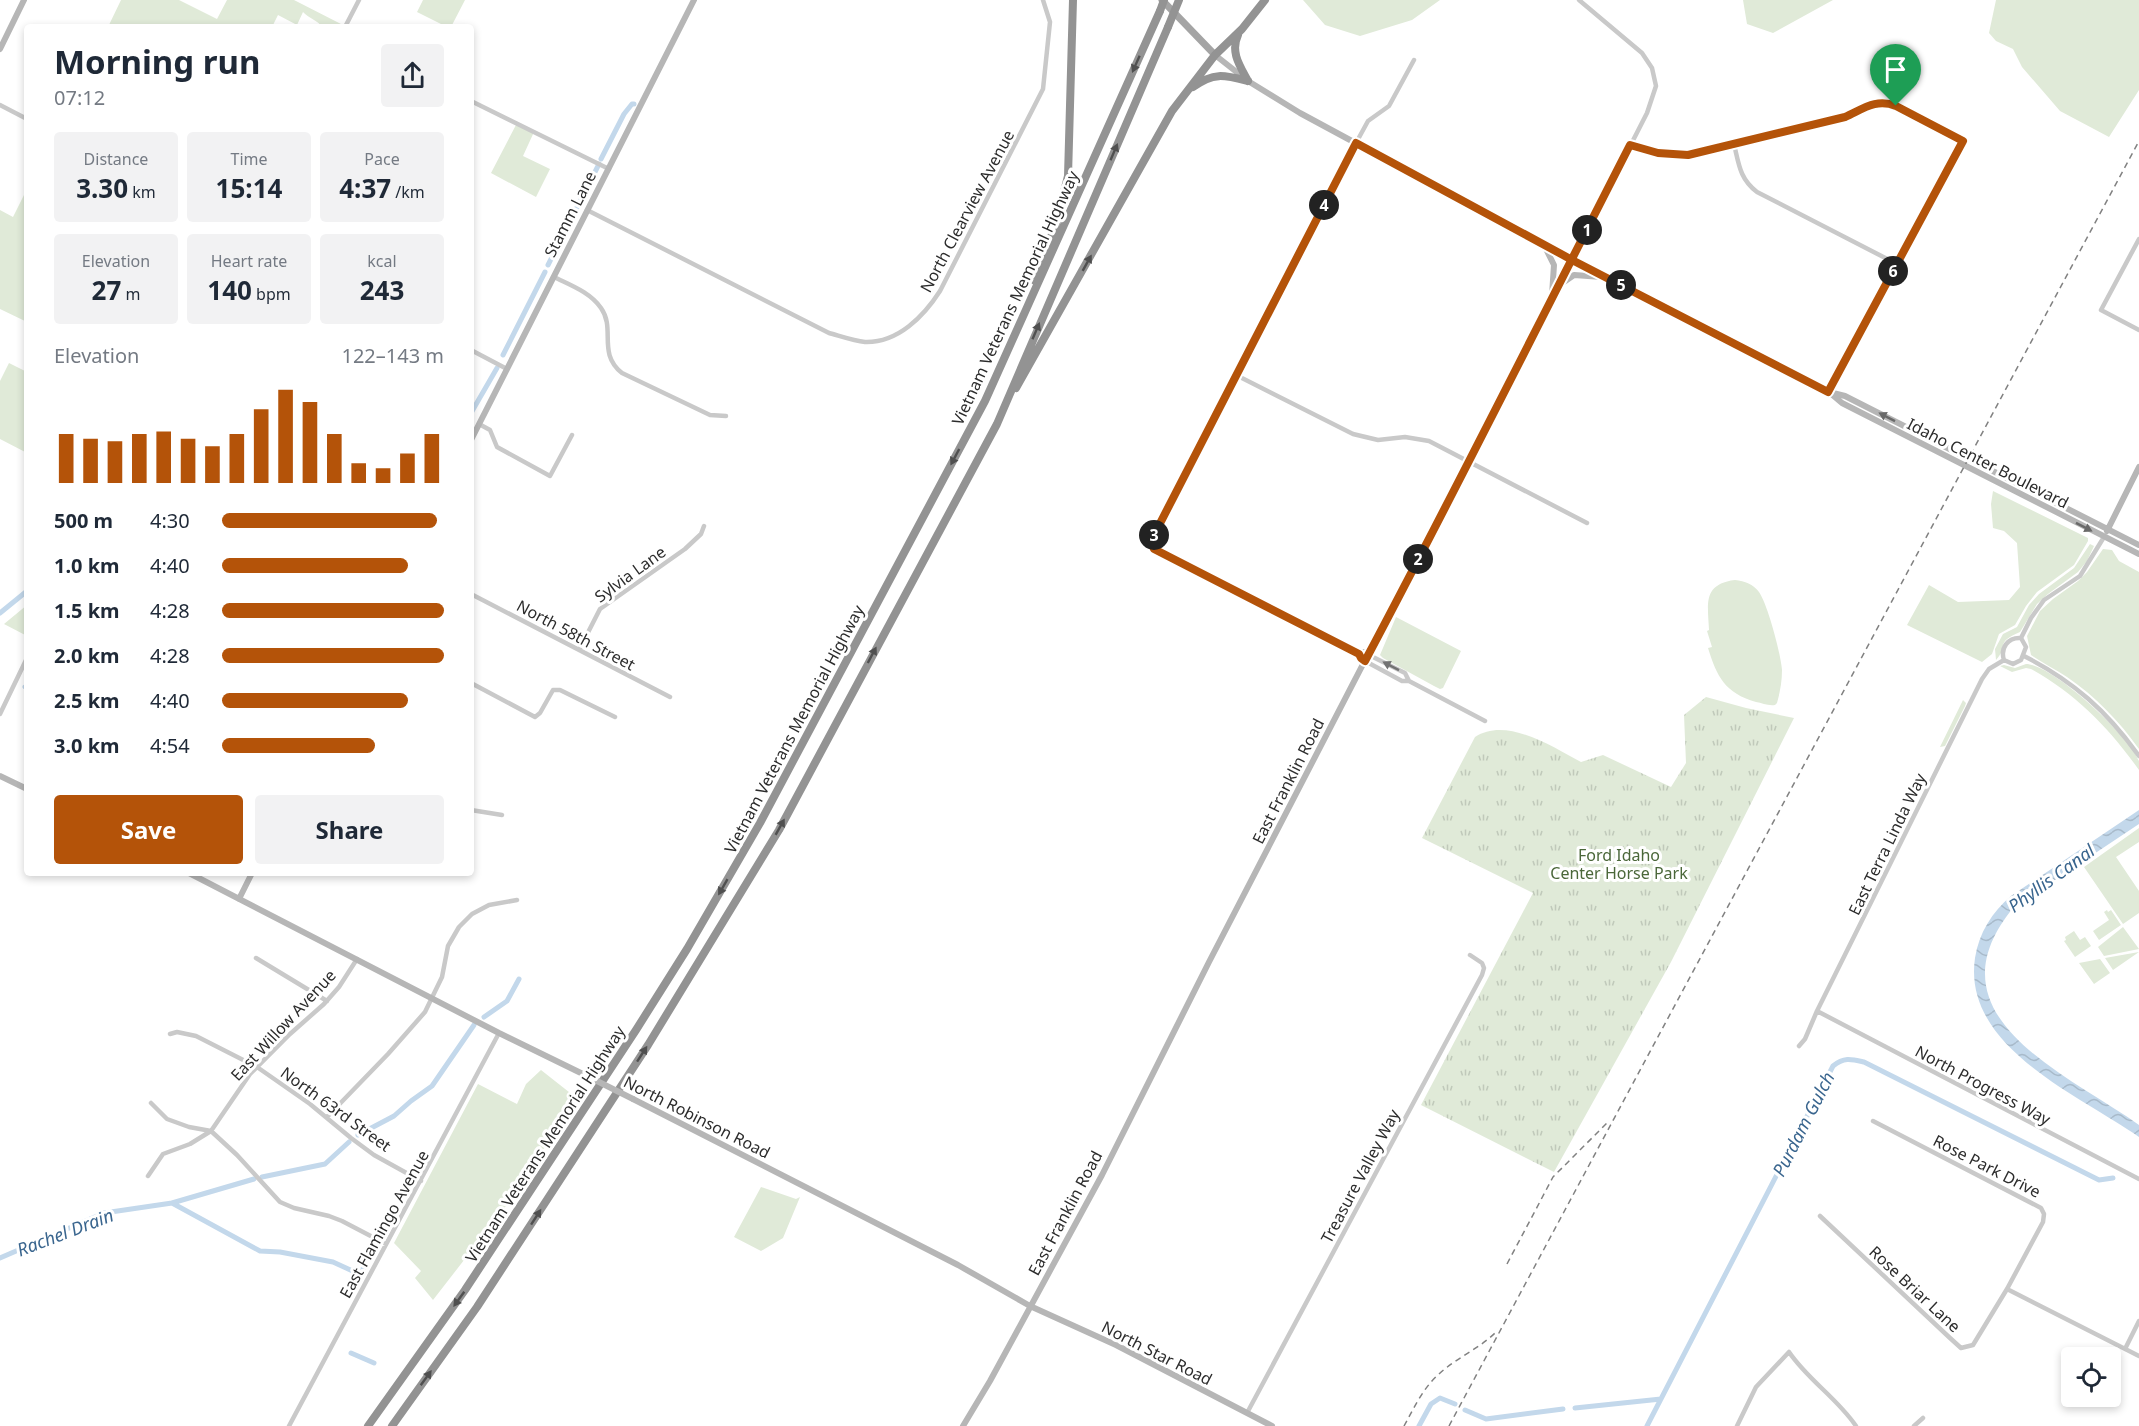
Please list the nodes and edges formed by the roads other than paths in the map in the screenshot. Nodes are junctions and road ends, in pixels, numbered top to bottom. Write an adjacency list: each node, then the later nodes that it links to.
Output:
1 (24, 0): 12 (main road)
2 (359, 0): 10 (street)
3 (694, 0): 23 (main road, Stamm Lane)
4 (1043, 0): 24 (street, North Clearview Avenue)
5 (1073, 0): 33 (highway)
6 (1163, 0): 13 (main road); 33 (highway, Vietnam Veterans Memorial Highway, one-way to 33, bridge)
7 (1179, 0): 41 (highway, Vietnam Veterans Memorial Highway, one-way to 7, bridge)
8 (1265, 0): 11 (highway)
9 (1580, 0): 22 (street, East Franklin Road)
10 (347, 24)
11 (1242, 29): 13 (highway); 15 (highway)
12 (0, 49)
13 (1215, 55): 15 (main road, Idaho Center Boulevard); 16 (highway)
14 (1414, 60): 20 (street)
15 (1248, 81): 16 (highway); 20 (main road, Idaho Center Boulevard)
16 (1186, 92): 41 (highway, one-way to 16)
17 (474, 102): 23 (street)
18 (0, 105): 19 (street)
19 (24, 117)
20 (1356, 143): 26 (main road, Idaho Center Boulevard); 37 (main road)
21 (1734, 144): 22 (street); 28 (street); 28 (street)
22 (1630, 145): 27 (street, East Franklin Road)
23 (609, 169): 24 (main road, Stamm Lane)
24 (587, 210): 29 (main road, Stamm Lane)
25 (2139, 239): 34 (street)
26 (1543, 245): 27 (main road, Idaho Center Boulevard); 32 (main road)
27 (1572, 260): 30 (main road, Idaho Center Boulevard); 31 (main road, East Franklin Road)
28 (1897, 264): 38 (street)
29 (554, 277): 36 (main road, Stamm Lane); 39 (street)
30 (1606, 277): 31 (main road); 38 (main road, Idaho Center Boulevard)
31 (1558, 286): 32 (main road, East Franklin Road)
32 (1552, 298): 44 (main road, East Franklin Road)
33 (1027, 310): 100 (highway, Vietnam Veterans Memorial Highway, one-way to 100)
34 (2139, 330)
35 (474, 352): 36 (street)
36 (507, 369): 40 (main road, Stamm Lane)
37 (1236, 375): 44 (street); 56 (main road)
38 (1828, 392): 48 (main road, Idaho Center Boulevard, one-way to 38); 49 (main road, Idaho Center Boulevard, one-way to 49)
39 (726, 416)
40 (480, 424): 42 (main road, Stamm Lane); 43 (street)
41 (996, 424): 101 (highway, Vietnam Veterans Memorial Highway, one-way to 41)
42 (474, 435)
43 (572, 435)
44 (1469, 461): 46 (street); 56 (main road, East Franklin Road)
45 (2139, 467): 48 (main road)
46 (1587, 523)
47 (704, 526): 54 (street, Sylvia Lane)
48 (2108, 529): 49 (main road); 50 (main road, Idaho Center Boulevard)
49 (2104, 537): 51 (main road, Idaho Center Boulevard); 53 (street)
50 (2139, 545)
51 (2139, 554)
52 (474, 596): 54 (street, North 58th Street)
53 (2021, 638): 55 (street); 57 (street)
54 (579, 650): 60 (street, North 58th Street)
55 (2024, 657): 57 (street); 64 (street)
56 (1367, 658): 63 (street); 93 (main road, East Franklin Road)
57 (2004, 660): 78 (street, East Terra Linda Way)
58 (24, 664): 61 (street)
59 (474, 684): 62 (street)
60 (670, 697)
61 (0, 714)
62 (615, 717)
63 (1485, 721)
64 (2139, 756)
65 (0, 776): 66 (main road)
66 (24, 788)
67 (474, 810): 68 (street)
68 (502, 815)
69 (195, 876): 71 (main road, North Robinson Road)
70 (250, 876): 71 (main road)
71 (239, 898): 75 (main road, North Robinson Road)
72 (518, 900): 76 (street)
73 (1470, 956): 97 (street, Treasure Valley Way)
74 (256, 958): 77 (street)
75 (357, 959): 76 (main road, North Robinson Road); 77 (street, East Willow Avenue)
76 (432, 998): 79 (main road, North Robinson Road); 84 (street)
77 (327, 1001): 82 (street, East Willow Avenue)
78 (1817, 1011): 81 (street, East Terra Linda Way); 88 (street, North Progress Way)
79 (499, 1033): 89 (street, East Flamingo Avenue); 93 (main road, North Robinson Road, bridge)
80 (170, 1034): 82 (street, North 63rd Street)
81 (1799, 1046)
82 (257, 1067): 84 (street, North 63rd Street); 86 (street, East Willow Avenue)
83 (151, 1103): 86 (street)
84 (327, 1117): 89 (street, North 63rd Street)
85 (1873, 1121): 92 (street, Rose Park Drive)
86 (211, 1131): 87 (street, East Willow Avenue); 91 (street)
87 (148, 1176)
88 (2139, 1179)
89 (421, 1181): 91 (street, East Flamingo Avenue)
90 (1820, 1216): 92 (street, Rose Briar Lane)
91 (386, 1245): 99 (street, East Flamingo Avenue)
92 (2007, 1289): 95 (street)
93 (1030, 1306): 97 (main road, North Star Road); 102 (main road, East Franklin Road)
94 (2139, 1321): 95 (street)
95 (2125, 1349): 96 (street)
96 (2139, 1356)
97 (1247, 1413): 103 (main road, North Star Road)
98 (1923, 1418): 106 (street)
99 (289, 1426)
100 (368, 1426)
101 (392, 1426)
102 (963, 1426)
103 (1272, 1426)
104 (1737, 1426): 105 (street)
105 (1856, 1426)
106 (1914, 1426)

